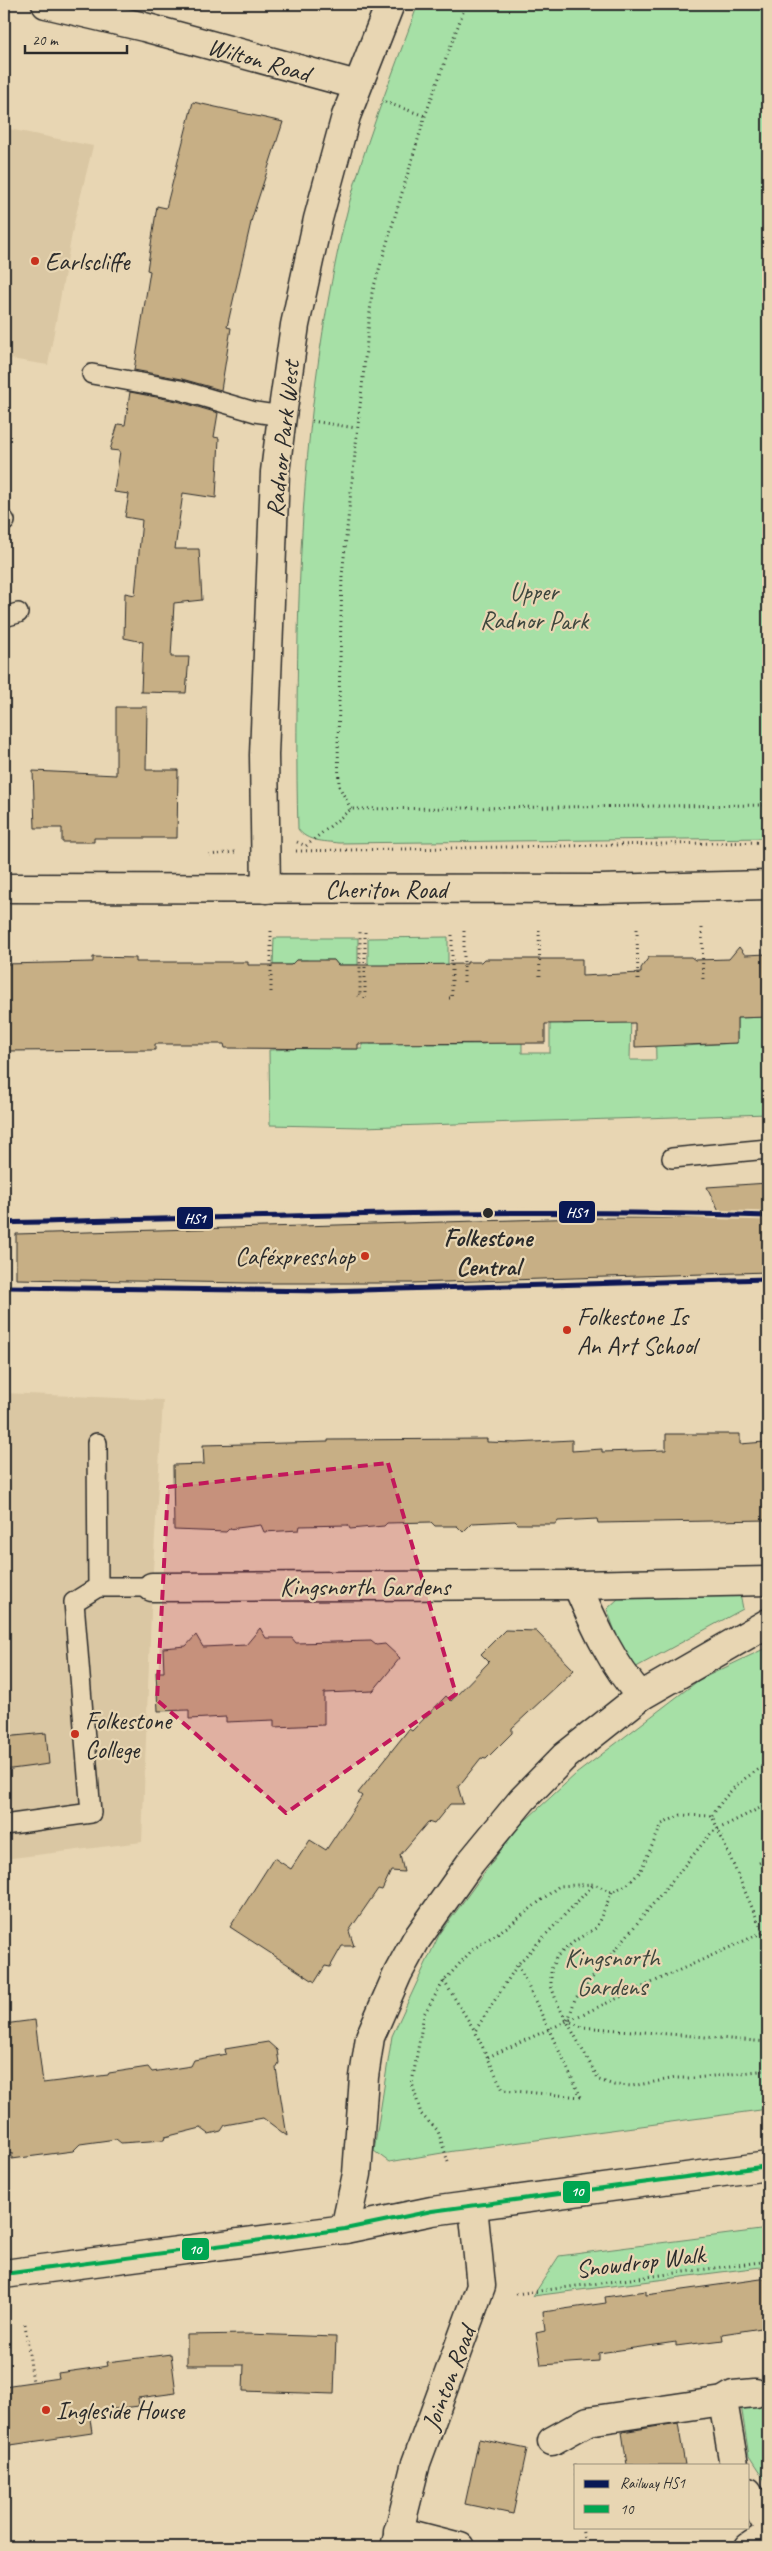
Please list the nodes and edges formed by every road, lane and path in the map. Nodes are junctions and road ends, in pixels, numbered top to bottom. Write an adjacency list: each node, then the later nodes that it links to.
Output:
1 (46, 4): 4 (main road, Wilton Road)
2 (390, 4): 4 (main road, Radnor Park West)
3 (466, 4): 5 (path)
4 (367, 92): 5 (path); 7 (main road, Radnor Park West)
5 (424, 116): 8 (path)
6 (92, 374): 7 (lane)
7 (293, 418): 8 (path); 12 (main road, Radnor Park West)
8 (356, 428): 10 (path)
9 (768, 805): 10 (path)
10 (352, 809): 12 (path)
11 (768, 842): 12 (path)
12 (276, 846): 15 (main road, Radnor Park West)
13 (768, 885): 15 (main road, Cheriton Road)
14 (4, 888): 15 (main road, Cheriton Road)
15 (266, 889)
16 (702, 928): 26 (path)
17 (638, 929): 25 (path)
18 (540, 930): 24 (path)
19 (271, 931): 28 (path)
20 (452, 931): 30 (path)
21 (464, 931): 27 (path)
22 (360, 932): 29 (path)
23 (365, 932): 31 (path)
24 (540, 979)
25 (638, 981)
26 (703, 981)
27 (464, 985)
28 (273, 993)
29 (358, 995)
30 (449, 998)
31 (365, 999)
32 (768, 1149): 33 (lane)
33 (672, 1158)
34 (97, 1442): 37 (lane)
35 (768, 1581): 36 (main road, Kingsnorth Gardens)
36 (578, 1585): 38 (main road, Kingsnorth Gardens); 40 (main road)
37 (98, 1587): 38 (lane); 46 (lane)
38 (152, 1587)
39 (768, 1623): 40 (main road)
40 (641, 1696): 66 (main road)
41 (768, 1759): 44 (path)
42 (768, 1804): 43 (path)
43 (763, 1807): 45 (path); 47 (path)
44 (712, 1816): 47 (path); 51 (path)
45 (768, 1818)
46 (4, 1825)
47 (718, 1827): 53 (path); 57 (path)
48 (768, 1859): 49 (path)
49 (759, 1863)
50 (594, 1884): 51 (path); 55 (path); 56 (path)
51 (612, 1892): 57 (path)
52 (768, 1930): 53 (path)
53 (763, 1932): 54 (path); 57 (path)
54 (768, 1944)
55 (518, 1964): 58 (path); 59 (path)
56 (444, 1980): 59 (path); 63 (path)
57 (568, 2021): 58 (path); 60 (path); 62 (path)
58 (549, 2029): 61 (path); 61 (path)
59 (475, 2031): 61 (path)
60 (768, 2042)
61 (488, 2057)
62 (768, 2070)
63 (448, 2162)
64 (768, 2166): 65 (main road)
65 (473, 2206): 66 (main road); 80 (main road, Jointon Road)
66 (345, 2230): 68 (main road)
67 (768, 2261): 69 (path, Snowdrop Walk)
68 (4, 2274)
69 (516, 2294)
70 (25, 2324): 71 (path)
71 (33, 2382)
72 (755, 2393): 73 (main road)
73 (723, 2401): 74 (main road); 75 (main road)
74 (552, 2441)
75 (734, 2464)
76 (750, 2495): 77 (main road)
77 (768, 2526)
78 (582, 2528): 82 (path)
79 (768, 2534): 83 (main road)
80 (396, 2539): 81 (main road)
81 (460, 2547)
82 (585, 2547)
83 (749, 2547)

